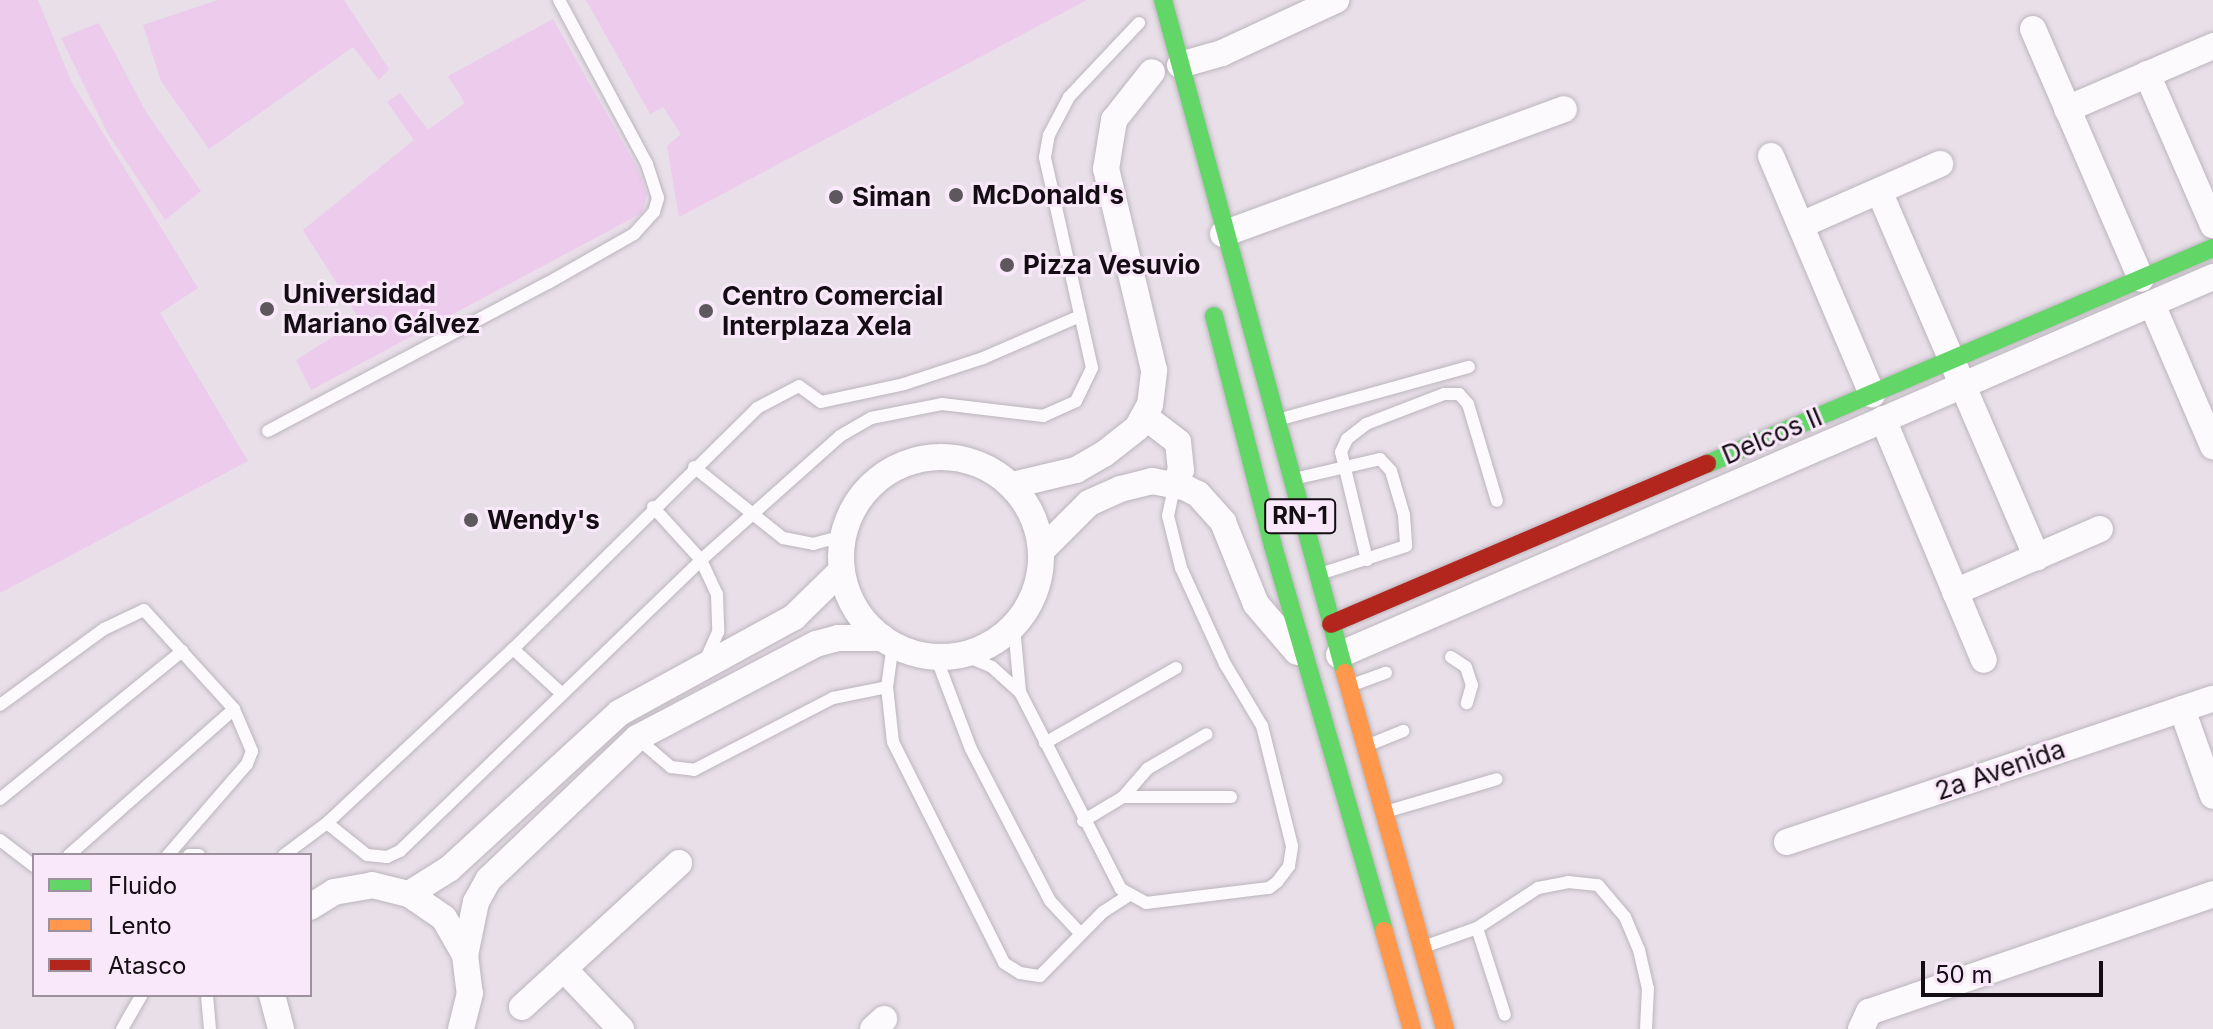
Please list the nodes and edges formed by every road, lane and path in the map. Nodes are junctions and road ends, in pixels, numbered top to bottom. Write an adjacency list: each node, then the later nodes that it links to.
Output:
1 (559, 0): 33 (lane)
2 (1133, 0): 5 (main road)
3 (1163, 0): 8 (main road, RN-1)
4 (1336, 0): 8 (street)
5 (1139, 23): 9 (main road); 25 (lane)
6 (2033, 29): 13 (street)
7 (2213, 46): 10 (street)
8 (1180, 65): 19 (main road, RN-1)
9 (1152, 72): 11 (main road); 30 (street)
10 (2147, 74): 13 (street); 18 (street)
11 (1160, 103)
12 (1564, 109): 19 (street)
13 (2067, 109): 22 (street)
14 (1771, 156): 17 (street)
15 (1940, 164): 16 (street)
16 (1879, 191): 17 (street); 26 (street)
17 (1801, 225): 29 (street)
18 (2213, 225)
19 (1223, 234): 32 (main road, RN-1)
20 (2213, 248): 22 (main road, Delcos II)
21 (2213, 277): 24 (street, Delcos II)
22 (2141, 279): 26 (main road, Delcos II)
23 (1211, 302): 62 (main road, RN-1)
24 (2152, 304): 28 (street, Delcos II); 34 (street)
25 (1080, 316): 35 (lane); 42 (lane)
26 (1951, 359): 28 (street); 29 (main road, Delcos II)
27 (1469, 367): 32 (lane)
28 (1962, 385): 31 (street, Delcos II); 46 (street)
29 (1872, 394): 52 (main road, Delcos II)
30 (1144, 416): 38 (street); 39 (street)
31 (1883, 419): 51 (street); 58 (street, Delcos II)
32 (1274, 421): 37 (main road, RN-1)
33 (268, 431)
34 (2213, 446)
35 (694, 467): 41 (lane); 42 (lane)
36 (1341, 467): 37 (lane); 40 (lane); 48 (lane); 48 (lane)
37 (1290, 480): 50 (main road, RN-1)
38 (1175, 484): 45 (street); 62 (street); 97 (lane)
39 (1013, 485): 44 (street); 45 (street)
40 (1497, 501)
41 (653, 507): 47 (lane); 55 (lane)
42 (752, 516): 44 (lane); 47 (lane)
43 (2100, 529): 46 (street)
44 (842, 536): 49 (street)
45 (1042, 550): 53 (street)
46 (2037, 557): 51 (street)
47 (701, 560): 63 (lane); 68 (lane)
48 (1367, 560): 50 (lane)
49 (841, 571): 54 (street); 63 (street)
50 (1316, 575): 52 (main road, RN-1)
51 (1955, 592): 61 (street)
52 (1331, 624): 58 (main road, RN-1)
53 (1014, 627): 57 (street); 69 (lane)
54 (888, 641): 59 (street); 66 (lane); 77 (street)
55 (513, 649): 68 (lane); 87 (lane)
56 (182, 651): 72 (lane); 73 (lane); 84 (lane)
57 (964, 655): 59 (street); 69 (lane)
58 (1339, 655): 67 (main road, RN-1)
59 (936, 657): 100 (lane)
60 (1451, 657): 71 (lane)
61 (1984, 660)
62 (1307, 663): 112 (main road, RN-1)
63 (702, 666): 95 (street)
64 (1176, 668): 78 (lane)
65 (1386, 673): 67 (lane)
66 (887, 687): 77 (lane); 100 (lane)
67 (1348, 687): 79 (main road, RN-1)
68 (560, 692): 87 (lane)
69 (1020, 692): 78 (lane)
70 (2213, 699): 74 (street, 2a Avenida)
71 (1467, 703)
72 (0, 705)
73 (234, 709): 90 (lane); 91 (lane)
74 (2182, 709): 81 (street); 89 (street, 2a Avenida)
75 (1404, 731): 79 (lane)
76 (1207, 734): 82 (lane)
77 (637, 738): 102 (street)
78 (1045, 743): 86 (lane)
79 (1365, 746): 85 (main road, RN-1)
80 (1497, 779): 85 (lane)
81 (2213, 796)
82 (1123, 797): 83 (lane); 86 (lane)
83 (1231, 797)
84 (0, 799)
85 (1385, 812): 101 (main road, RN-1)
86 (1083, 821): 97 (lane)
87 (327, 823): 92 (lane)
88 (0, 840): 94 (lane)
89 (1787, 842)
90 (71, 853)
91 (170, 853)
92 (287, 853)
93 (679, 863): 103 (street)
94 (32, 864)
95 (409, 894): 98 (street); 102 (street)
96 (2213, 894): 115 (street)
97 (1129, 895): 100 (lane)
98 (312, 906)
99 (1477, 928): 101 (lane); 107 (lane); 114 (lane)
100 (1080, 933)
101 (1422, 946): 113 (main road, RN-1)
102 (465, 955): 110 (street)
103 (564, 969): 106 (street); 111 (street)
104 (141, 997): 108 (lane)
105 (207, 997): 109 (lane)
106 (522, 1007)
107 (1505, 1015)
108 (122, 1029)
109 (210, 1029)
110 (461, 1029)
111 (621, 1029)
112 (1412, 1029)
113 (1445, 1029)
114 (1646, 1029)
115 (1861, 1029)

